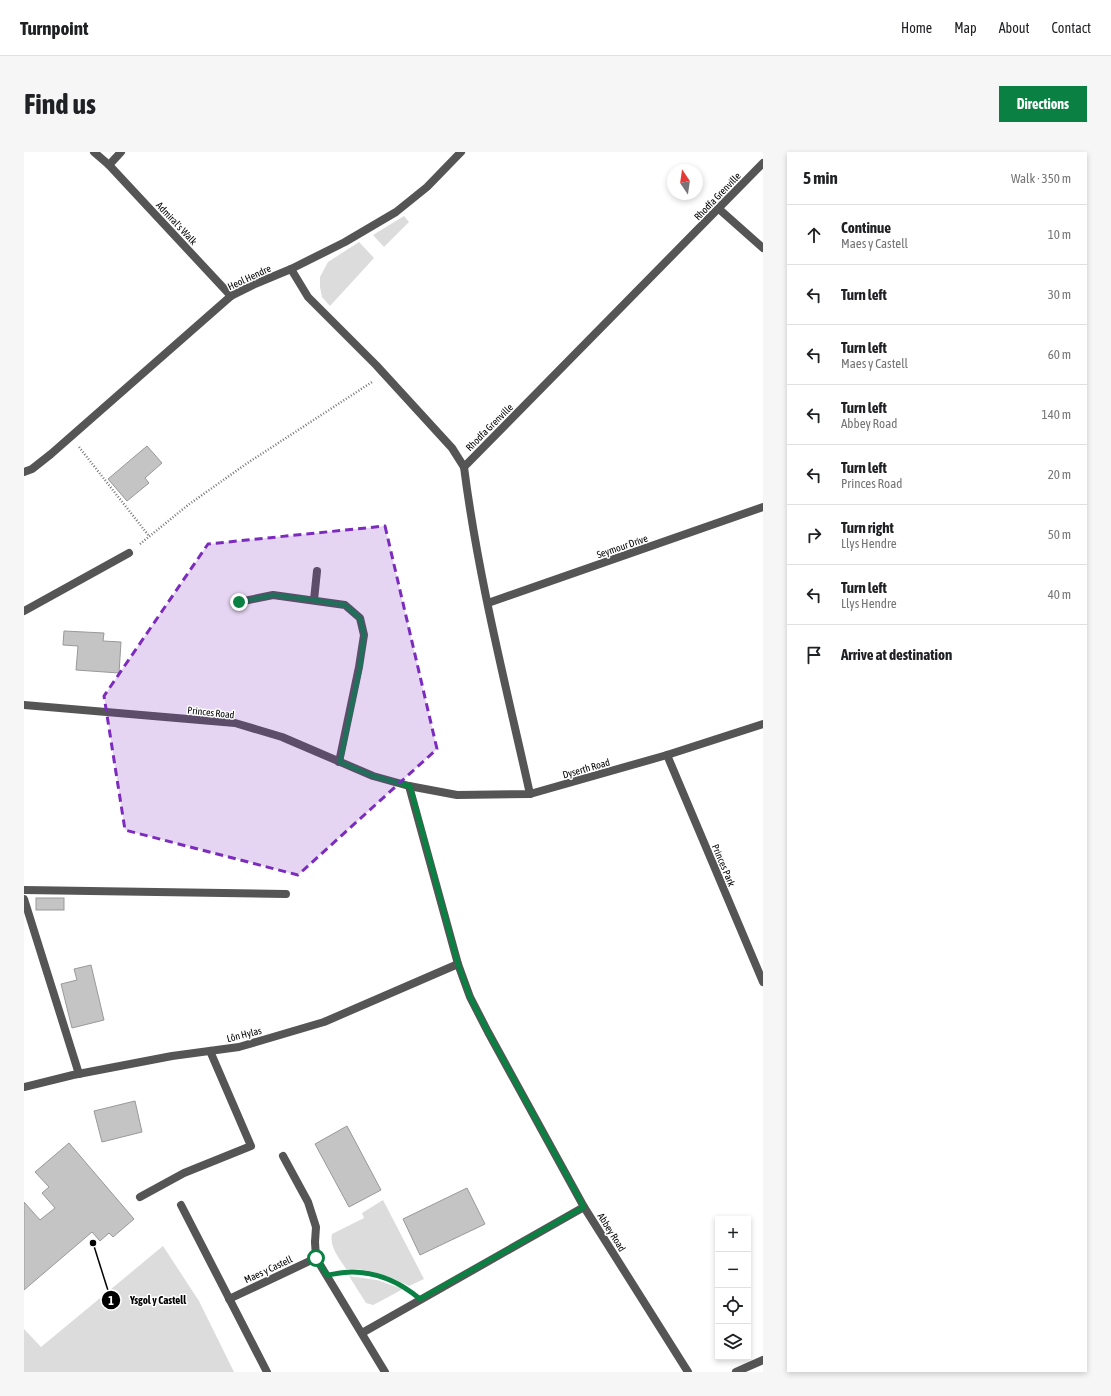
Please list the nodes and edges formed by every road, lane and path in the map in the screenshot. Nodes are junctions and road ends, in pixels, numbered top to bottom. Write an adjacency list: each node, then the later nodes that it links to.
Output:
1 (94, 152): 5 (street, Admiral's Walk)
2 (121, 152): 5 (street)
3 (456, 153): 8 (street, Heol Hendre)
4 (763, 163): 6 (street, Rhodfa Grenville)
5 (109, 164): 9 (street, Admiral's Walk)
6 (719, 209): 7 (street); 12 (street, Rhodfa Grenville)
7 (763, 248)
8 (291, 269): 9 (street, Heol Hendre); 10 (street)
9 (231, 296): 11 (street, Heol Hendre)
10 (384, 374): 12 (street); 15 (path)
11 (71, 437): 13 (street, Heol Hendre); 15 (path)
12 (464, 467): 20 (street)
13 (24, 472)
14 (763, 507): 20 (street, Seymour Drive)
15 (149, 536): 16 (path)
16 (129, 553): 21 (street)
17 (317, 571): 18 (street)
18 (314, 600): 19 (street); 25 (street)
19 (239, 602)
20 (488, 603): 27 (street)
21 (24, 611)
22 (24, 705): 25 (street, Princes Road)
23 (763, 724): 24 (street, Dyserth Road)
24 (667, 755): 27 (street, Dyserth Road); 32 (street, Princes Park)
25 (340, 762): 26 (street, Princes Road)
26 (410, 786): 27 (street, Dyserth Road); 31 (street, Abbey Road)
27 (530, 794)
28 (24, 890): 29 (street)
29 (286, 894)
30 (24, 899): 34 (street)
31 (458, 964): 33 (street, Lôn Hylas); 39 (street, Abbey Road)
32 (763, 982)
33 (210, 1051): 34 (street, Lôn Hylas); 37 (street)
34 (79, 1074): 35 (street, Lôn Hylas)
35 (24, 1087)
36 (283, 1156): 40 (street)
37 (140, 1196)
38 (181, 1204): 42 (street)
39 (584, 1207): 43 (street); 48 (street, Abbey Road)
40 (316, 1258): 41 (street); 42 (street, Maes y Castell)
41 (327, 1275): 43 (path); 44 (street)
42 (229, 1299): 46 (street)
43 (420, 1299): 44 (street)
44 (362, 1332): 47 (street)
45 (763, 1360): 49 (street)
46 (267, 1372)
47 (385, 1372)
48 (688, 1372)
49 (736, 1372)

